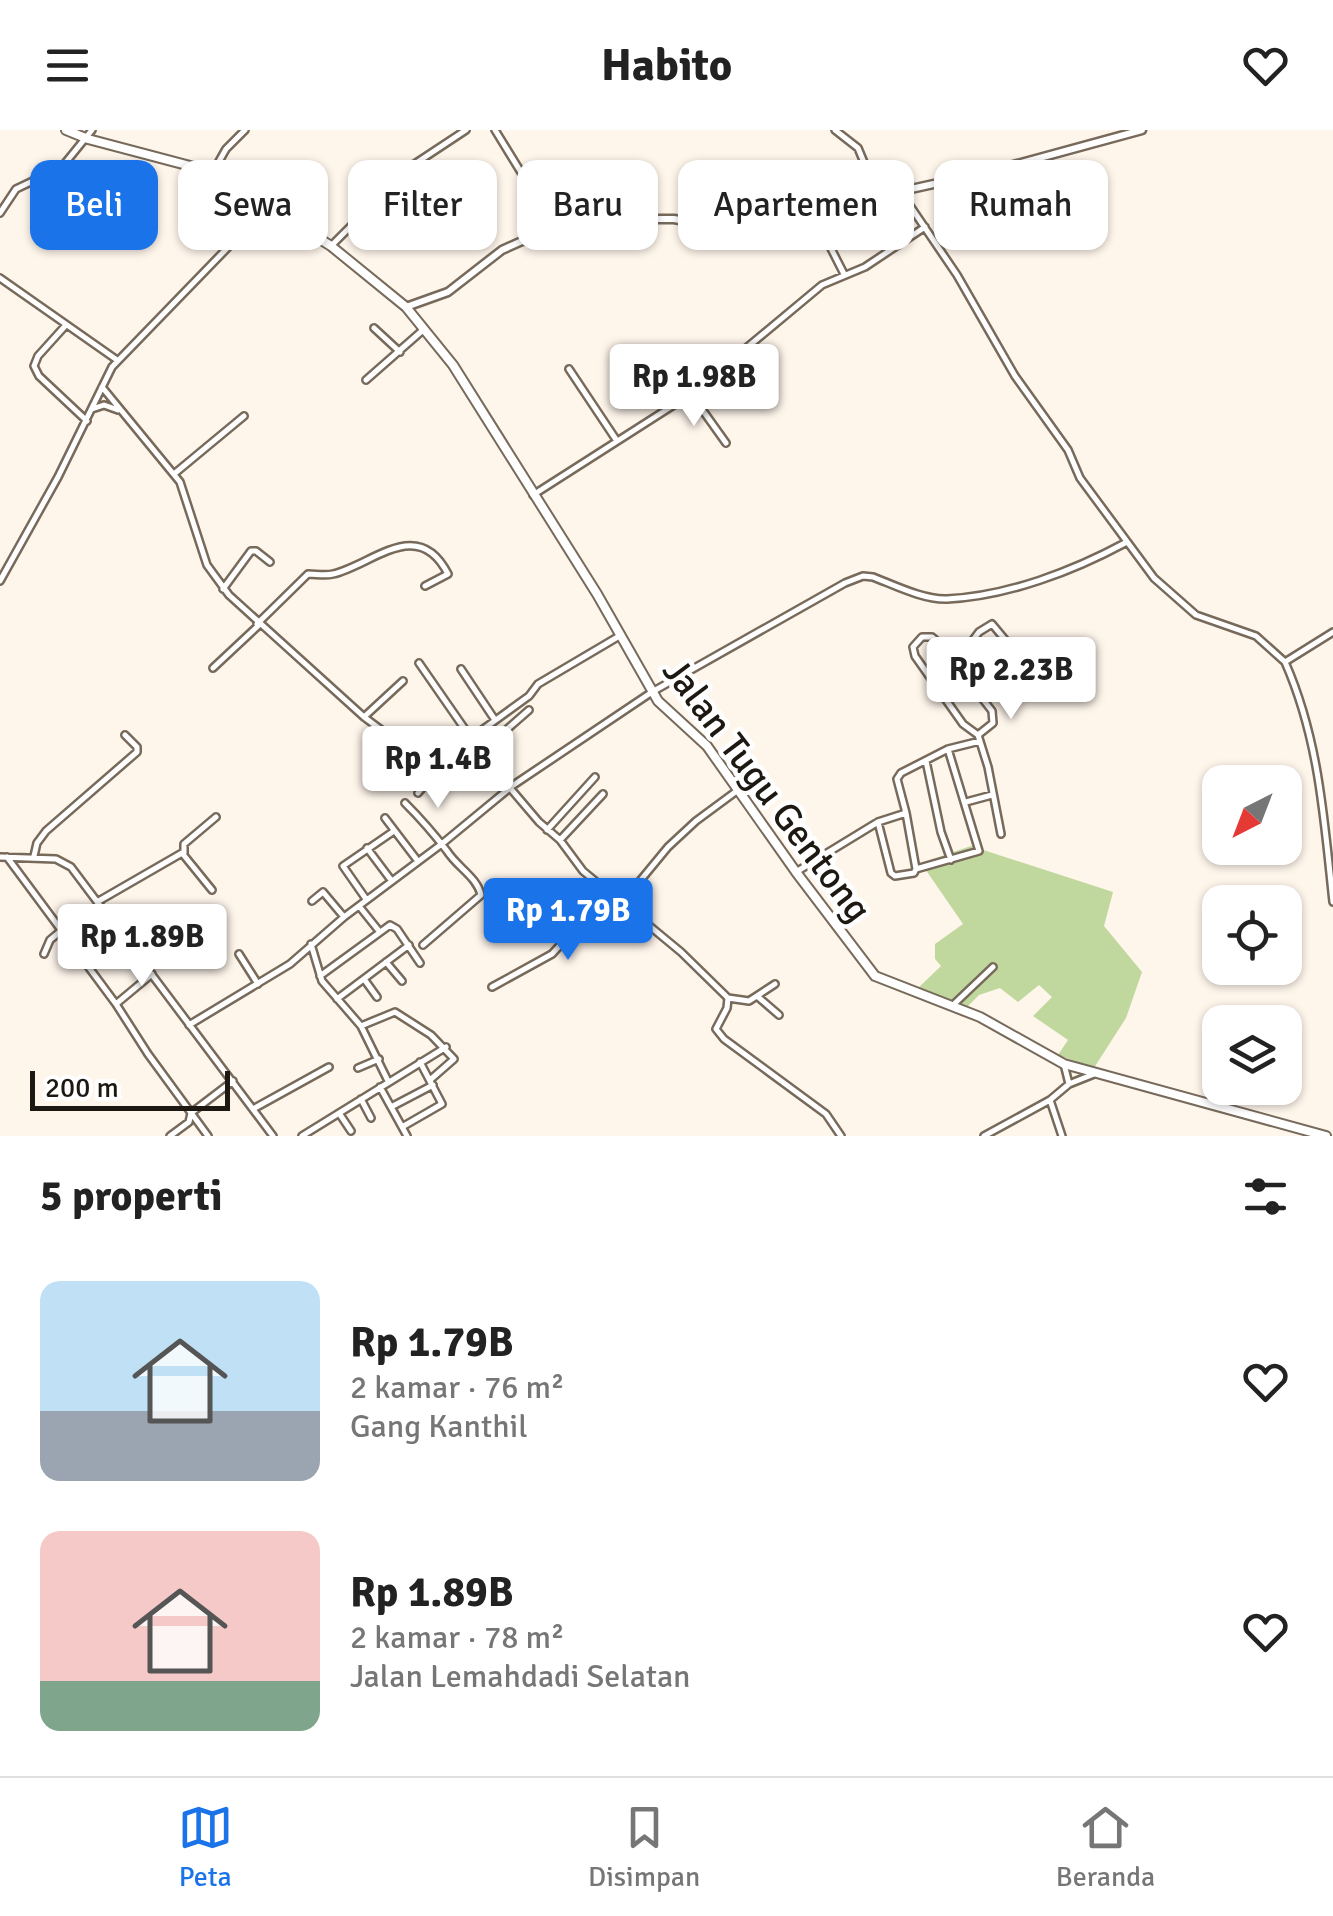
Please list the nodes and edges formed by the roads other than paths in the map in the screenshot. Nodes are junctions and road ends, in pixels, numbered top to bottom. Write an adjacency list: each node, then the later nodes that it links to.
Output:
1 (66, 130): 7 (main road, Jalan Tugu Gentong)
2 (245, 130): 8 (street)
3 (466, 130): 9 (street)
4 (495, 130): 12 (street)
5 (835, 130): 10 (street)
6 (1142, 130): 13 (street)
7 (90, 134): 11 (main road, Jalan Tugu Gentong); 15 (street)
8 (220, 160)
9 (422, 160)
10 (863, 160)
11 (178, 161)
12 (517, 166)
13 (914, 188)
14 (914, 211): 16 (street)
15 (0, 213)
16 (925, 227): 23 (street); 43 (street)
17 (348, 230): 20 (street)
18 (517, 243): 25 (street)
19 (328, 244): 20 (main road, Jalan Tugu Gentong)
20 (332, 246): 25 (main road, Jalan Tugu Gentong)
21 (225, 250): 30 (street)
22 (832, 250): 23 (street)
23 (844, 274): 34 (street)
24 (2, 282): 26 (street)
25 (406, 308): 28 (main road, Jalan Tugu Gentong)
26 (66, 324): 30 (street); 38 (street)
27 (374, 328): 29 (street)
28 (426, 328): 29 (street); 42 (main road, Jalan Tugu Gentong)
29 (400, 352): 32 (street)
30 (117, 360): 33 (street)
31 (570, 369): 39 (street)
32 (366, 380)
33 (102, 387): 35 (street); 36 (street)
34 (690, 394): 39 (street); 40 (street)
35 (92, 409): 36 (street); 38 (street)
36 (120, 412): 41 (street)
37 (244, 416): 41 (street)
38 (86, 420): 45 (street)
39 (617, 441): 42 (street)
40 (726, 443)
41 (174, 474): 47 (street)
42 (533, 495): 50 (main road, Jalan Tugu Gentong)
43 (1126, 543): 52 (street); 57 (street)
44 (270, 562): 47 (street)
45 (0, 582)
46 (424, 586): 48 (street)
47 (223, 589): 48 (street)
48 (258, 624): 53 (street); 61 (street)
49 (1333, 632): 52 (street)
50 (621, 636): 57 (main road, Jalan Tugu Gentong); 59 (street)
51 (419, 662): 66 (street)
52 (1285, 662): 90 (street)
53 (213, 668)
54 (461, 668): 62 (street)
55 (1004, 679): 55 (street); 58 (street)
56 (403, 680): 61 (street)
57 (652, 692): 72 (street); 73 (main road, Jalan Tugu Gentong)
58 (982, 698): 65 (street); 65 (street)
59 (508, 710): 62 (street); 63 (street)
60 (529, 710): 63 (street)
61 (364, 717): 70 (street)
62 (494, 720): 66 (street)
63 (516, 721): 68 (street)
64 (125, 735): 91 (street)
65 (979, 738): 67 (street); 76 (street)
66 (470, 742): 68 (street); 70 (street)
67 (948, 749): 69 (street); 77 (street)
68 (480, 752): 72 (street)
69 (926, 761): 79 (street); 94 (street)
70 (443, 763): 74 (street)
71 (595, 778): 84 (street)
72 (512, 786): 84 (street); 87 (street)
73 (738, 790): 96 (main road, Jalan Tugu Gentong); 104 (street)
74 (418, 793)
75 (602, 794): 86 (street)
76 (992, 795): 77 (street); 85 (street)
77 (965, 802): 94 (street)
78 (405, 803): 87 (street)
79 (906, 813): 82 (street); 95 (street)
80 (216, 816): 89 (street)
81 (385, 818): 83 (street)
82 (878, 822): 95 (street); 96 (street)
83 (394, 830): 88 (street); 93 (street)
84 (547, 830): 86 (street)
85 (1001, 834)
86 (560, 840): 99 (street)
87 (443, 843): 93 (street); 111 (street)
88 (367, 848): 97 (street); 100 (street)
89 (184, 853): 98 (street); 102 (street)
90 (1331, 854): 103 (street)
91 (34, 856): 92 (street); 102 (street)
92 (3, 857): 107 (street)
93 (416, 860): 97 (street)
94 (952, 861): 95 (street)
95 (916, 869)
96 (796, 872): 129 (main road, Jalan Tugu Gentong)
97 (391, 880): 100 (street)
98 (212, 890)
99 (607, 894): 104 (street); 123 (street)
100 (366, 899): 105 (street)
101 (312, 901): 106 (street)
102 (97, 902): 117 (street)
103 (1333, 902)
104 (621, 904): 126 (street)
105 (358, 905): 106 (street); 108 (street)
106 (344, 917): 109 (street)
107 (62, 930): 112 (street); 128 (street)
108 (379, 931): 110 (street); 118 (street)
109 (311, 944): 118 (street); 121 (street)
110 (408, 944): 114 (street); 115 (street)
111 (423, 945)
112 (44, 954)
113 (239, 954): 121 (street)
114 (386, 962): 119 (street); 120 (street)
115 (420, 963)
116 (993, 967): 129 (street)
117 (152, 974): 128 (street); 131 (street)
118 (320, 976): 127 (street)
119 (364, 979): 124 (street); 127 (street)
120 (402, 981)
121 (258, 984): 131 (street)
122 (776, 984): 125 (street)
123 (492, 986)
124 (377, 996)
125 (757, 996): 126 (street); 130 (street)
126 (728, 998): 159 (street)
127 (337, 999): 132 (street)
128 (116, 1004): 149 (street)
129 (952, 1006): 136 (main road, Jalan Tugu Gentong)
130 (779, 1015)
131 (189, 1026): 140 (street)
132 (361, 1026): 133 (street); 134 (street)
133 (446, 1047): 135 (street); 142 (street)
134 (379, 1060): 138 (street); 141 (street)
135 (420, 1062): 141 (street); 142 (street)
136 (1064, 1064): 139 (main road, Jalan Tugu Gentong); 143 (street)
137 (329, 1067): 148 (street)
138 (358, 1068)
139 (1094, 1074): 143 (street); 162 (main road, Jalan Tugu Gentong)
140 (233, 1081): 148 (street); 149 (street)
141 (388, 1081): 144 (street)
142 (431, 1083): 147 (street); 152 (street)
143 (1070, 1084): 146 (street)
144 (380, 1087): 145 (street); 147 (street)
145 (361, 1099): 150 (street); 151 (street)
146 (1050, 1100): 160 (street); 161 (street)
147 (392, 1107): 152 (street)
148 (254, 1109): 156 (street)
149 (191, 1113): 154 (street); 155 (street)
150 (339, 1113): 153 (street); 157 (street)
151 (371, 1118)
152 (402, 1127): 158 (street)
153 (351, 1131)
154 (170, 1136)
155 (208, 1136)
156 (274, 1136)
157 (302, 1136)
158 (407, 1136)
159 (842, 1136)
160 (984, 1136)
161 (1062, 1136)
162 (1326, 1136)

